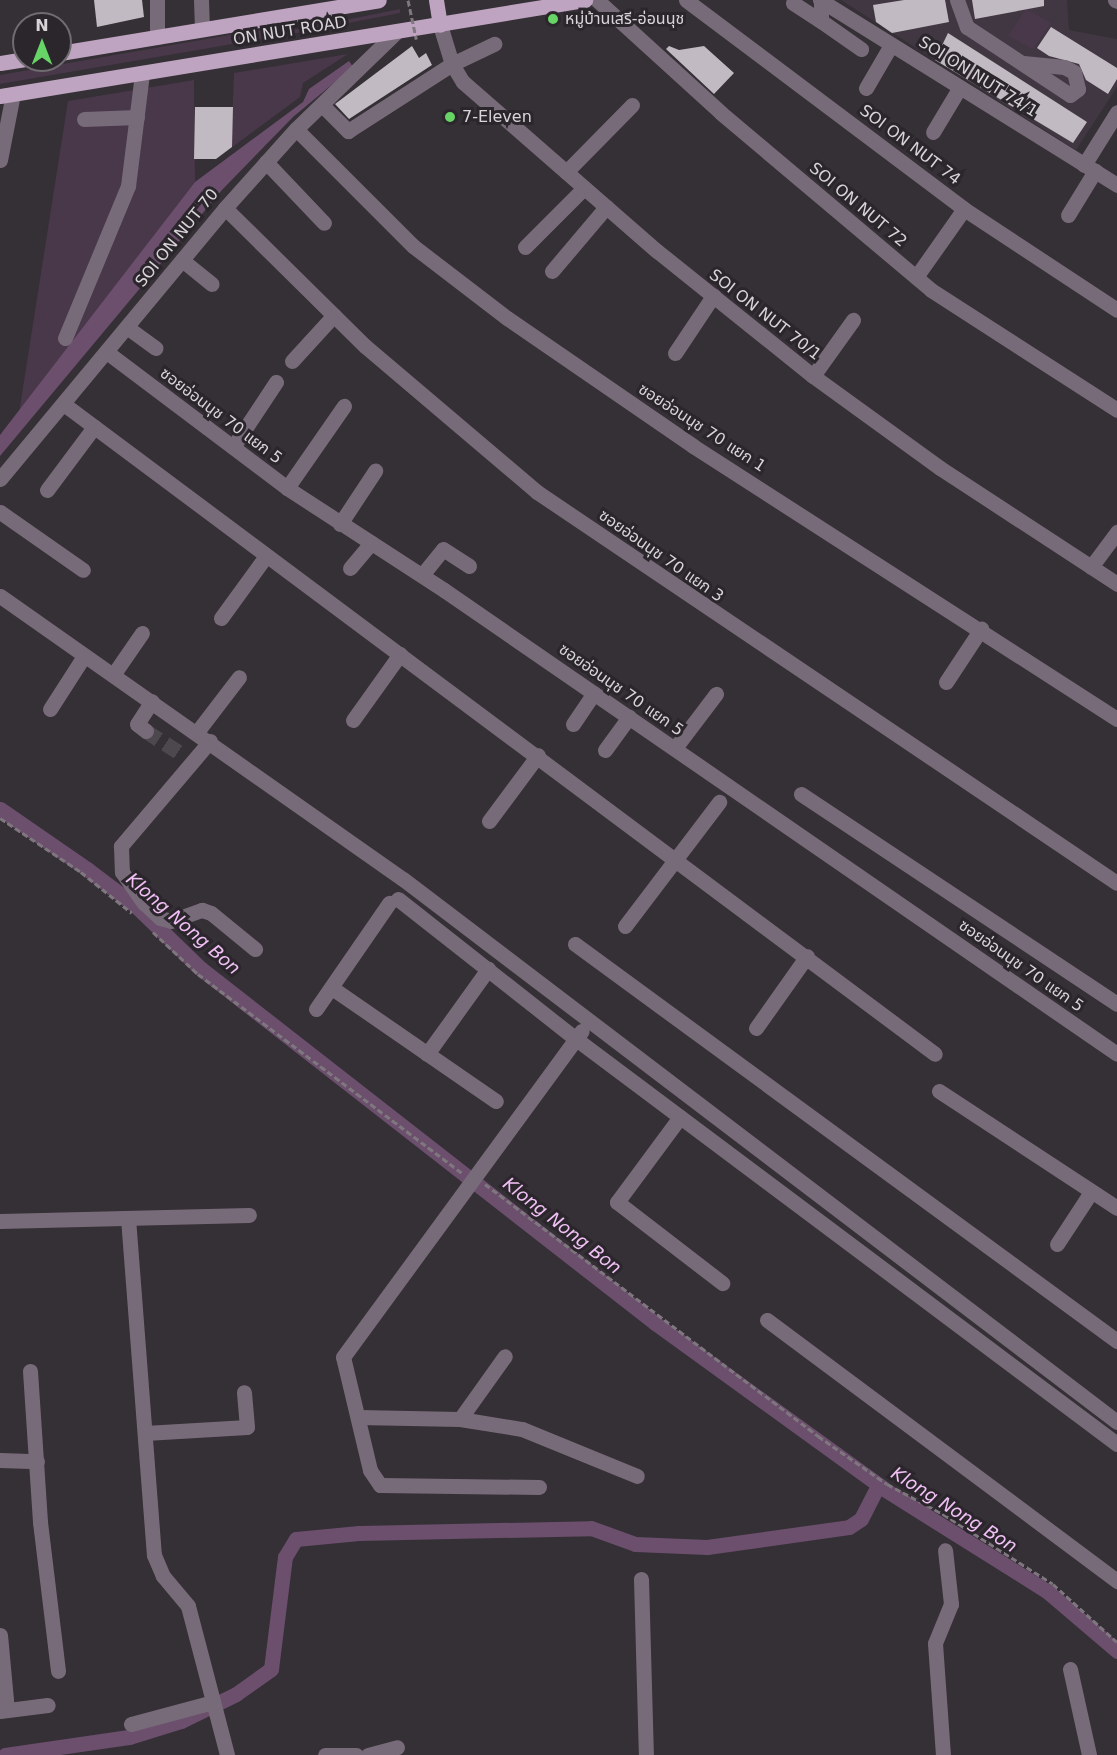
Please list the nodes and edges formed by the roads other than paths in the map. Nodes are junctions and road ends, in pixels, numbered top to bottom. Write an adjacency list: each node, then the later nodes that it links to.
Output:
1 (156, 0): 15 (street)
2 (201, 0): 13 (street)
3 (436, 0): 12 (main road)
4 (585, 0): 12 (main road, ON NUT ROAD)
5 (597, 0): 47 (street, SOI ON NUT 72)
6 (686, 0): 41 (street, SOI ON NUT 74)
7 (820, 0): 11 (street); 17 (street, SOI ON NUT 74/1)
8 (957, 0): 20 (street)
9 (371, 1): 13 (main road, ON NUT ROAD)
10 (793, 3): 11 (street)
11 (821, 21): 18 (street)
12 (440, 25): 14 (main road, ON NUT ROAD); 21 (street, SOI ON NUT 70/1)
13 (202, 29): 15 (main road, ON NUT ROAD)
14 (396, 32): 22 (main road, ON NUT ROAD); 26 (street, SOI ON NUT 70)
15 (157, 37): 19 (main road, ON NUT ROAD)
16 (494, 44): 21 (street)
17 (891, 45): 23 (street, SOI ON NUT 74/1); 24 (street)
18 (861, 49)
19 (72, 51)
20 (1023, 63)
21 (452, 64): 26 (street); 36 (street, SOI ON NUT 70/1)
22 (142, 73): 25 (main road, ON NUT ROAD); 29 (street)
23 (960, 87): 32 (street); 35 (street, SOI ON NUT 74/1)
24 (866, 88)
25 (7, 95): 33 (street)
26 (322, 105): 31 (street, SOI ON NUT 70)
27 (632, 105): 36 (street)
28 (1117, 112): 35 (street)
29 (137, 117): 30 (street); 54 (street)
30 (84, 118)
31 (296, 129): 34 (street, SOI ON NUT 70); 83 (street, ซอยอ่อนนุช 70 แยก 1)
32 (933, 132)
33 (0, 160)
34 (266, 162): 40 (street, SOI ON NUT 70); 43 (street)
35 (1089, 168): 37 (street, SOI ON NUT 74/1); 42 (street)
36 (566, 172): 38 (street, SOI ON NUT 70/1)
37 (1117, 185)
38 (584, 188): 39 (street, SOI ON NUT 70/1); 44 (street)
39 (606, 207): 46 (street); 49 (street, SOI ON NUT 70/1)
40 (225, 208): 45 (street, SOI ON NUT 70); 51 (street, ซอยอ่อนนุช 70 แยก 3)
41 (964, 208): 47 (street); 50 (street, SOI ON NUT 74)
42 (1068, 215)
43 (324, 223)
44 (525, 247)
45 (182, 261): 48 (street); 53 (street, SOI ON NUT 70)
46 (552, 271)
47 (916, 277): 63 (street, SOI ON NUT 72)
48 (212, 284)
49 (713, 296): 57 (street); 59 (street, SOI ON NUT 70/1)
50 (1117, 310)
51 (334, 315): 58 (street); 108 (street, ซอยอ่อนนุช 70 แยก 3)
52 (853, 320): 59 (street)
53 (128, 328): 55 (street); 56 (street, SOI ON NUT 70)
54 (64, 338)
55 (156, 348)
56 (108, 353): 61 (street, SOI ON NUT 70); 65 (street, ซอยอ่อนนุช 70 แยก 5)
57 (675, 353)
58 (292, 362)
59 (813, 375): 76 (street, SOI ON NUT 70/1)
60 (276, 382): 65 (street)
61 (64, 405): 64 (street); 67 (street, SOI ON NUT 70)
62 (344, 406): 68 (street)
63 (1117, 410)
64 (94, 428): 69 (street); 74 (street)
65 (234, 447): 68 (street, ซอยอ่อนนุช 70 แยก 5)
66 (375, 471): 71 (street)
67 (0, 479)
68 (287, 488): 71 (street, ซอยอ่อนนุช 70 แยก 5)
69 (47, 490)
70 (0, 512): 78 (street)
71 (340, 524): 73 (street, ซอยอ่อนนุช 70 แยก 5)
72 (1117, 532): 76 (street)
73 (371, 543): 77 (street); 79 (street, ซอยอ่อนนุช 70 แยก 5)
74 (266, 556): 82 (street); 85 (street)
75 (469, 566): 79 (street)
76 (1091, 567): 80 (street, SOI ON NUT 70/1)
77 (350, 568)
78 (83, 570)
79 (422, 575): 90 (street, ซอยอ่อนนุช 70 แยก 5)
80 (1117, 584)
81 (0, 596): 86 (street)
82 (221, 618)
83 (981, 629): 89 (street); 95 (street, ซอยอ่อนนุช 70 แยก 1)
84 (142, 633): 87 (street)
85 (400, 654): 96 (street); 103 (street)
86 (84, 656): 87 (street); 93 (street)
87 (113, 675): 92 (street)
88 (239, 677): 99 (street)
89 (946, 682)
90 (594, 693): 94 (street, ซอยอ่อนนุช 70 แยก 5); 97 (street)
91 (716, 694): 101 (street)
92 (152, 701): 98 (street); 99 (street)
93 (50, 709)
94 (629, 717): 101 (street, ซอยอ่อนนุช 70 แยก 5); 102 (street)
95 (1117, 719)
96 (353, 720)
97 (573, 724)
98 (146, 731)
99 (197, 732): 100 (street)
100 (210, 741): 111 (street); 117 (street)
101 (675, 748): 122 (street, ซอยอ่อนนุช 70 แยก 5)
102 (605, 750)
103 (538, 755): 106 (street); 107 (street)
104 (801, 794): 115 (street)
105 (719, 802): 107 (street)
106 (489, 821)
107 (676, 858): 109 (street); 112 (street)
108 (1117, 883)
109 (625, 926)
110 (575, 944): 134 (street)
111 (255, 949)
112 (807, 956): 118 (street); 121 (street)
113 (488, 969): 114 (street); 119 (street); 120 (street)
114 (332, 988): 116 (street); 120 (street)
115 (1117, 1004)
116 (316, 1009)
117 (588, 1023): 119 (street); 140 (street)
118 (756, 1028)
119 (576, 1039): 125 (street); 138 (street)
120 (427, 1054): 124 (street)
121 (935, 1054)
122 (1117, 1054)
123 (939, 1091): 126 (street)
124 (496, 1101)
125 (680, 1117): 132 (street); 142 (street)
126 (1091, 1192): 127 (street); 131 (street)
127 (1117, 1208)
128 (249, 1215): 129 (street)
129 (128, 1218): 130 (street); 141 (street)
130 (0, 1221)
131 (1057, 1244)
132 (722, 1283)
133 (767, 1320): 149 (street)
134 (1117, 1341)
135 (505, 1356): 139 (street)
136 (30, 1371): 144 (street)
137 (244, 1392): 141 (street)
138 (358, 1417): 139 (street); 146 (street)
139 (460, 1419): 145 (street)
140 (1117, 1422)
141 (145, 1433): 153 (street)
142 (1117, 1444)
143 (0, 1460): 144 (street)
144 (37, 1461): 152 (street)
145 (637, 1476)
146 (539, 1487)
147 (945, 1550): 163 (street)
148 (641, 1579): 162 (street)
149 (1117, 1581)
150 (0, 1635): 155 (street)
151 (1070, 1669): 164 (street)
152 (58, 1671)
153 (213, 1702): 156 (street); 158 (street)
154 (48, 1705): 155 (street)
155 (3, 1710)
156 (131, 1724)
157 (397, 1747): 161 (street)
158 (227, 1755)
159 (325, 1755): 160 (street)
160 (356, 1755)
161 (368, 1755)
162 (646, 1755)
163 (943, 1755)
164 (1089, 1755)

